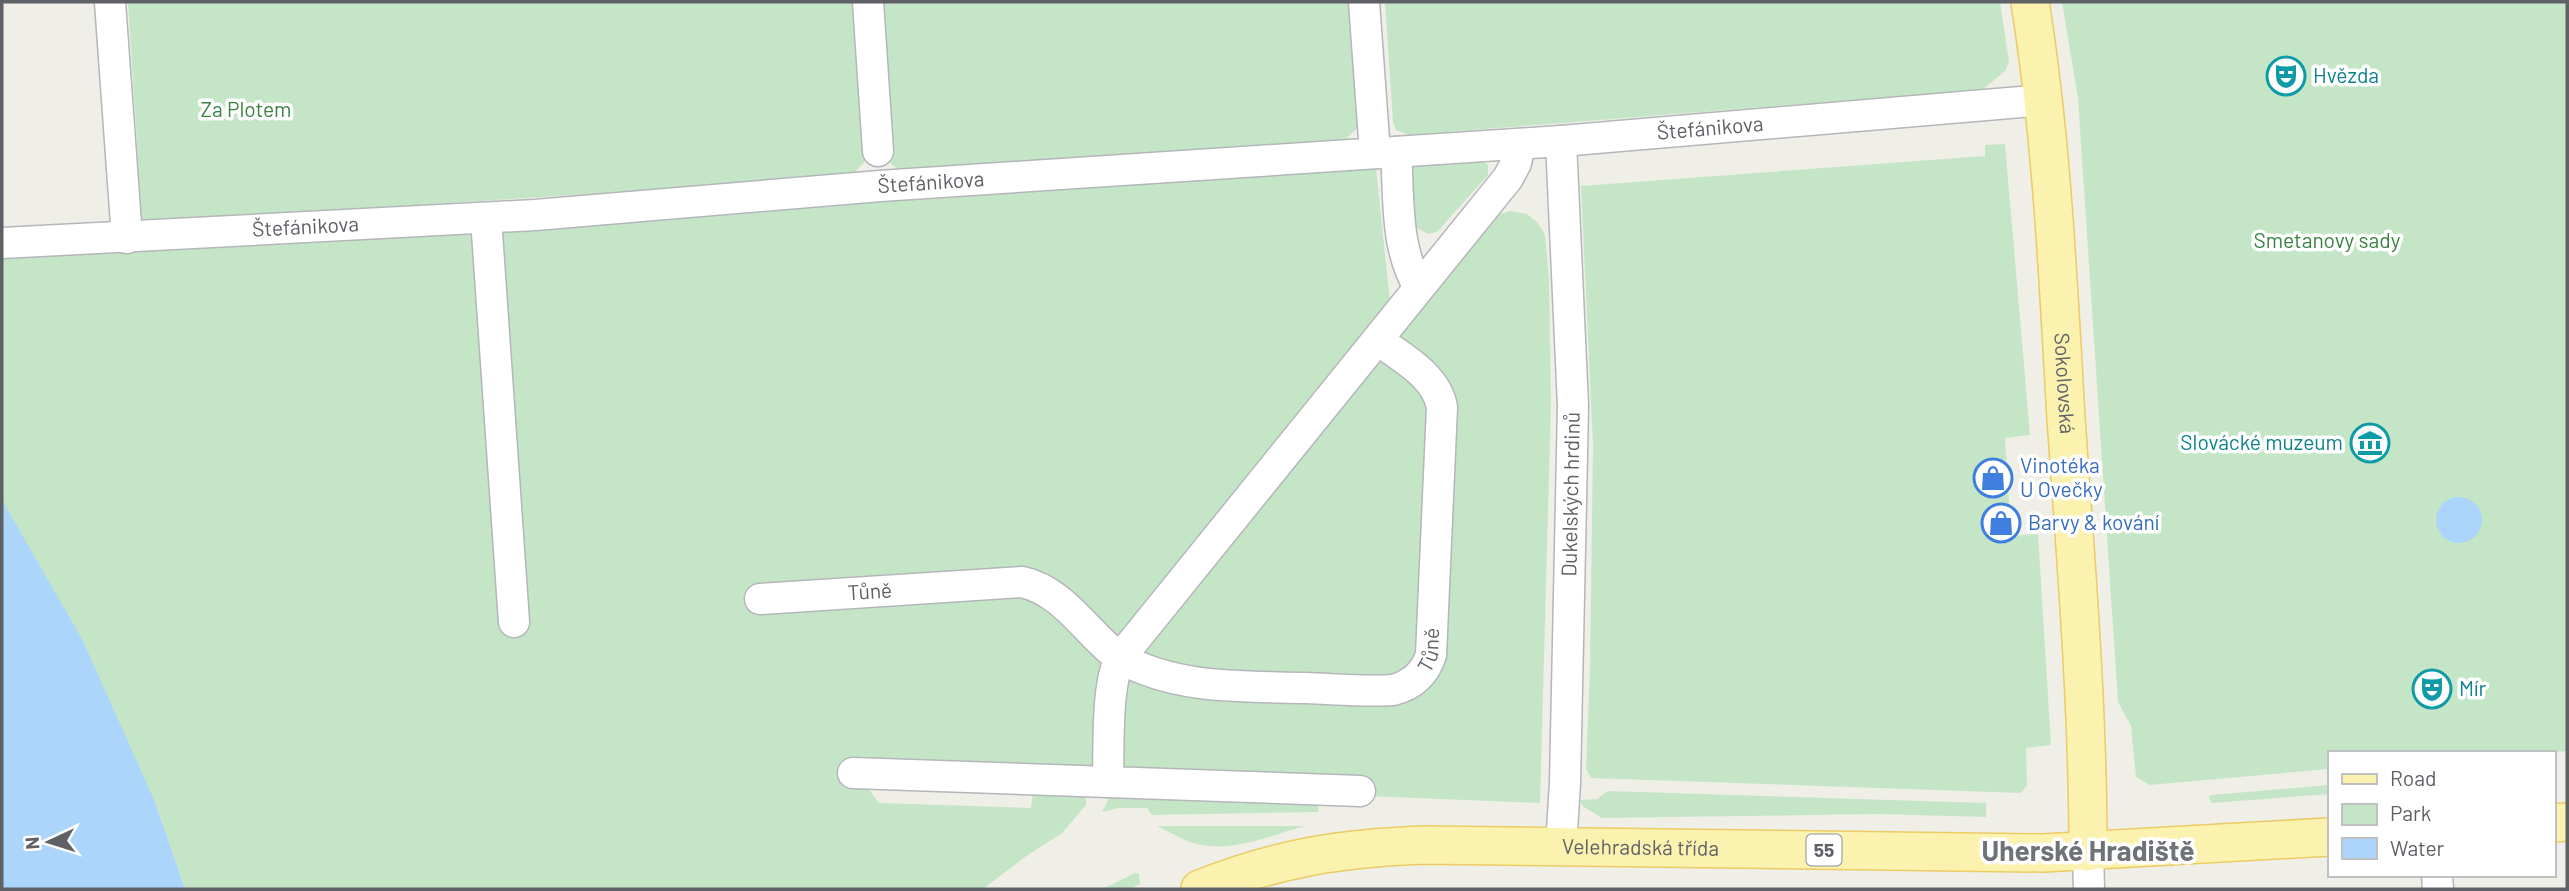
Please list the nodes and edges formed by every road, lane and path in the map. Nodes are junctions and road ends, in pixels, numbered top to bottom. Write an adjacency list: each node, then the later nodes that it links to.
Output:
1 (110, 2): 11 (street)
2 (869, 2): 8 (street, Štefánikova)
3 (1364, 2): 9 (street)
4 (2030, 2): 5 (main road, Sokolovská)
5 (2044, 100): 6 (street, Štefánikova); 23 (main road, Sokolovská)
6 (1561, 141): 7 (street, Štefánikova); 22 (street, Dukelských hrdinů)
7 (1520, 144): 9 (street, Štefánikova); 13 (street)
8 (878, 151)
9 (1386, 152): 10 (street, Štefánikova); 13 (street)
10 (486, 218): 11 (street, Štefánikova); 16 (street)
11 (127, 238): 12 (street, Štefánikova)
12 (2, 243)
13 (1419, 287): 14 (street)
14 (1378, 340): 17 (street); 17 (street, Tůně)
15 (760, 599): 17 (street, Tůně)
16 (514, 622)
17 (1120, 658): 19 (street)
18 (853, 773): 19 (street)
19 (1108, 782): 20 (street)
20 (1360, 791)
21 (2328, 837): 23 (main road, 55)
22 (1561, 846): 23 (main road, Velehradská třída / 55); 24 (main road, Velehradská třída / 55)
23 (2088, 852): 25 (street)
24 (1200, 889)
25 (2089, 889)

